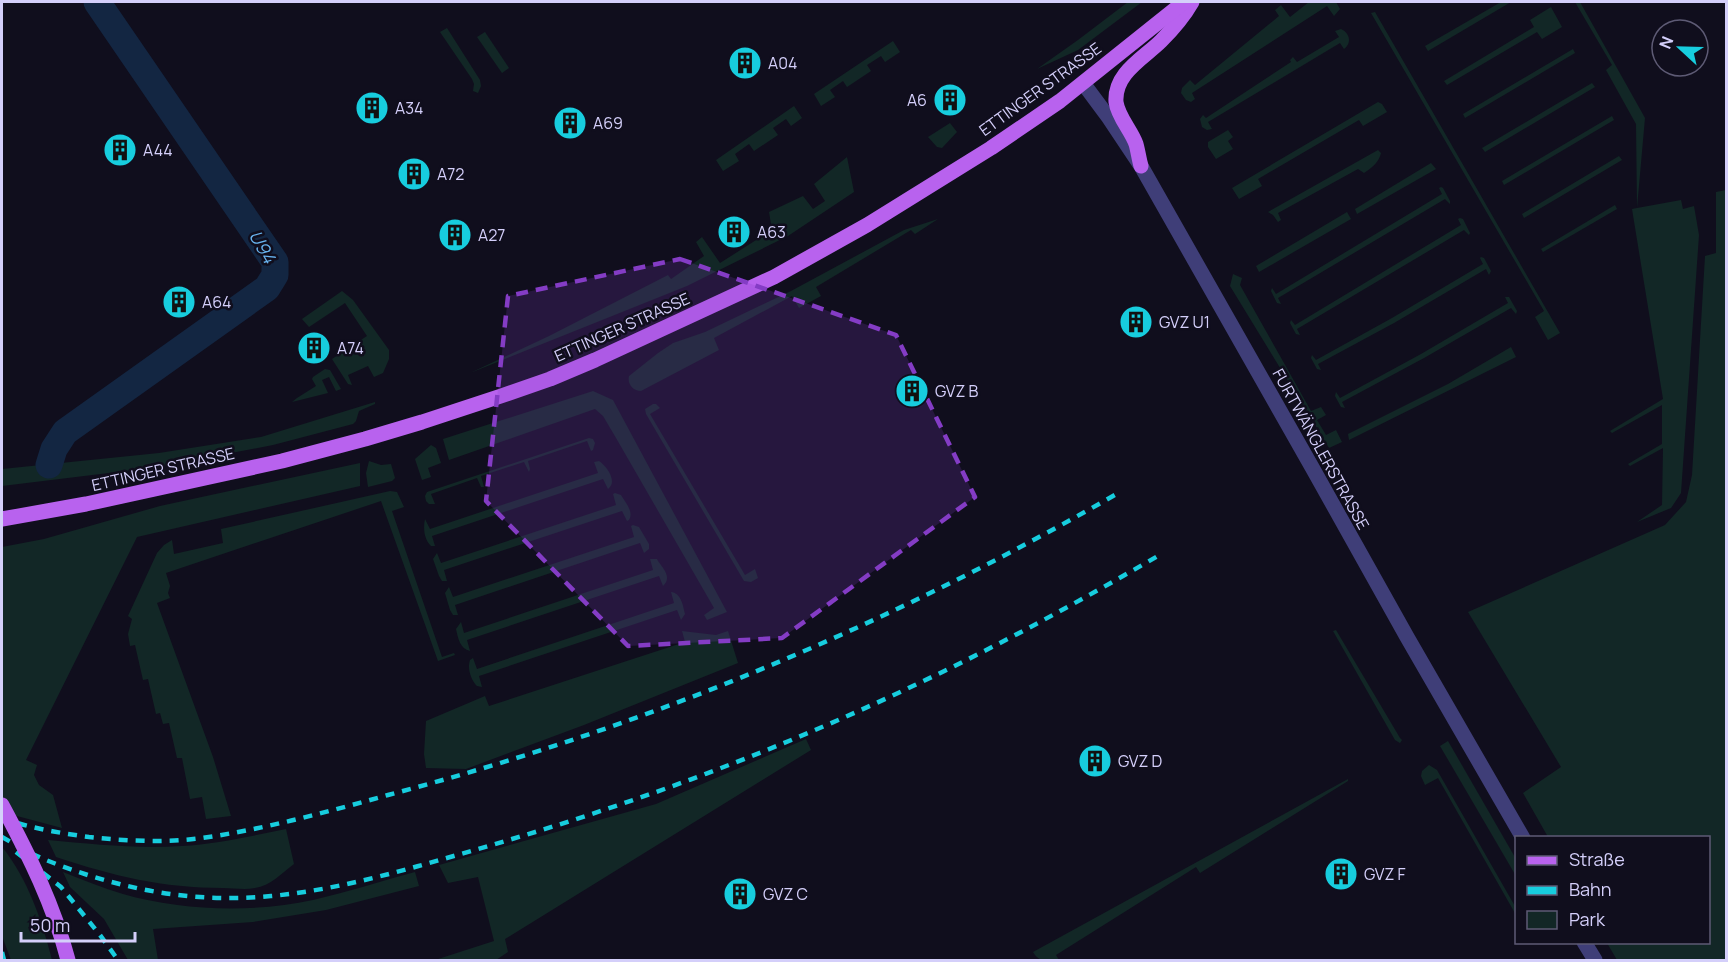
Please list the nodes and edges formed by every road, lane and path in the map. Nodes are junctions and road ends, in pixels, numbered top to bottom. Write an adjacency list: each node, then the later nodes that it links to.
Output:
1 (1184, 2): 3 (main road, ETTINGER STRASSE)
2 (1192, 2): 4 (main road)
3 (1083, 83): 4 (street, FURTWÄNGLERSTRASSE); 5 (main road, ETTINGER STRASSE)
4 (1141, 166): 7 (street, FURTWÄNGLERSTRASSE)
5 (2, 519)
6 (2, 805): 9 (main road, bridge)
7 (1522, 836)
8 (1585, 944): 10 (street)
9 (68, 960)
10 (1595, 960)

